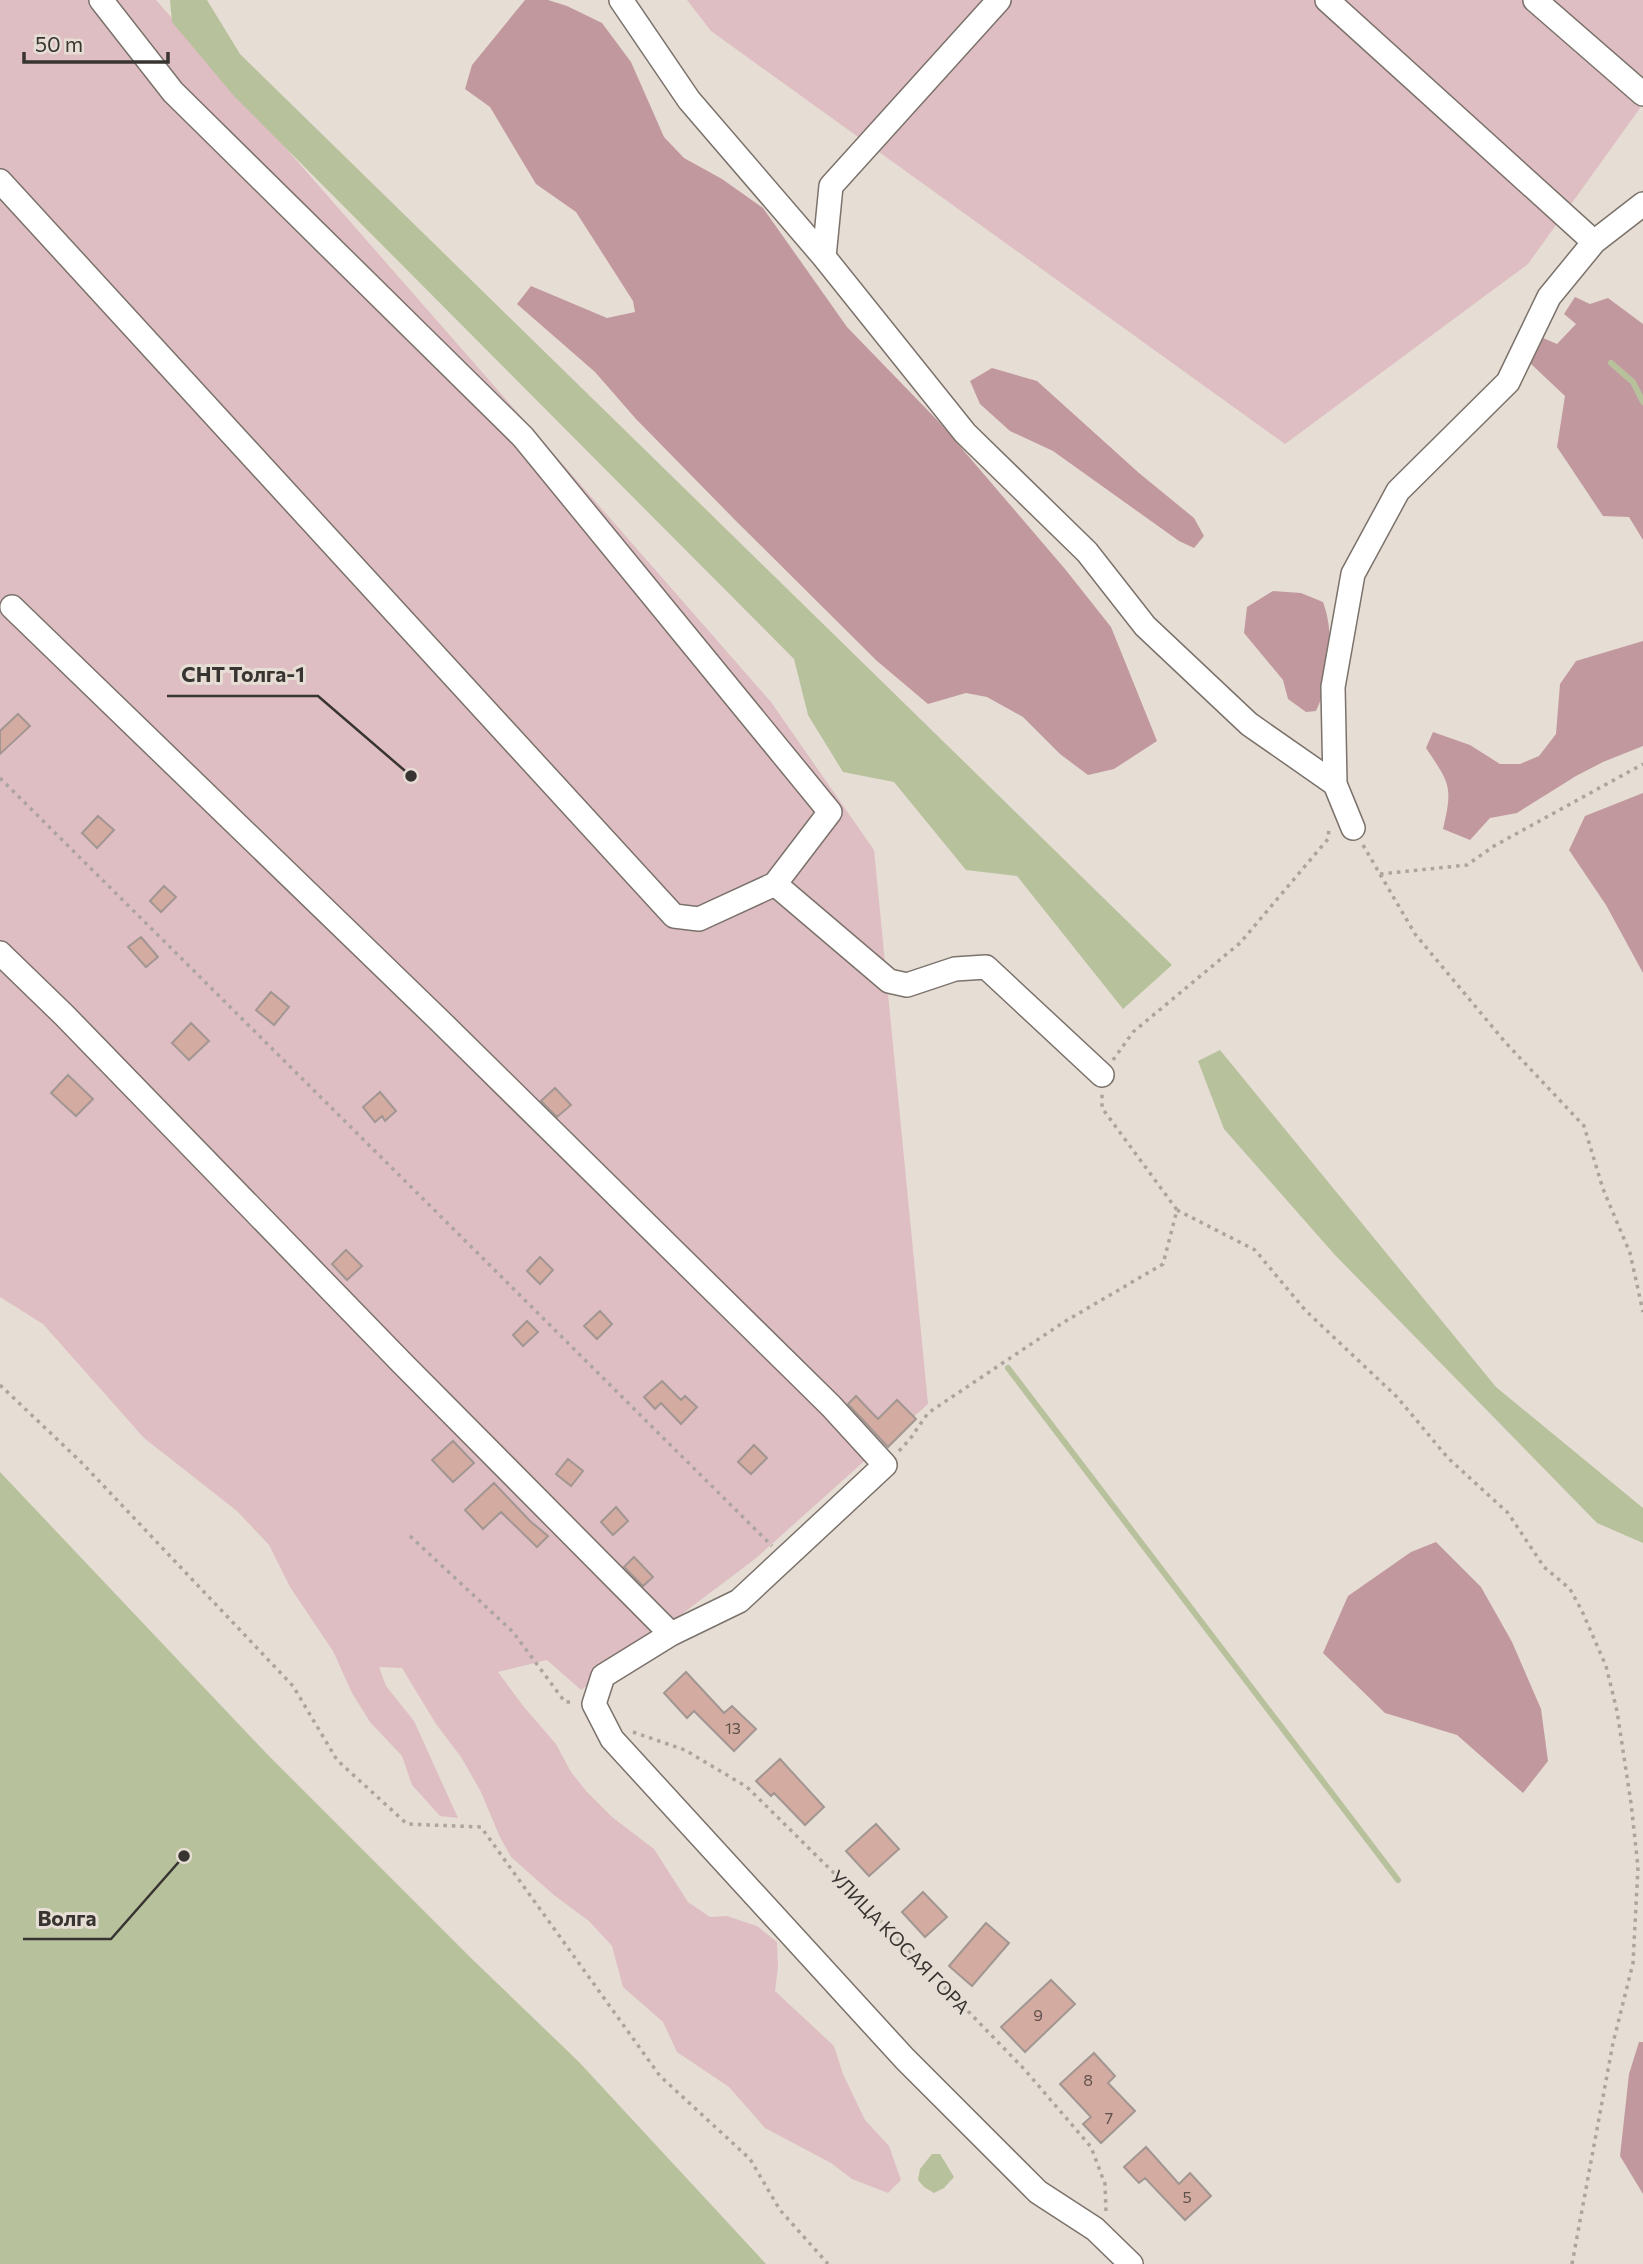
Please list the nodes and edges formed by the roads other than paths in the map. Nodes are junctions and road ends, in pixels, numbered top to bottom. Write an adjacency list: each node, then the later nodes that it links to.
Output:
1 (101, 0): 14 (street)
2 (621, 0): 10 (street)
3 (999, 0): 10 (street)
4 (1327, 0): 9 (street)
5 (1535, 0): 6 (street)
6 (1643, 94)
7 (0, 181): 14 (street)
8 (1643, 204): 9 (street)
9 (1594, 242): 12 (street)
10 (824, 257): 12 (street)
11 (12, 607): 17 (street)
12 (1335, 784): 13 (street)
13 (1353, 828)
14 (775, 884): 16 (street)
15 (0, 953): 17 (street)
16 (1102, 1075)
17 (671, 1634): 18 (street)
18 (1131, 2264)

